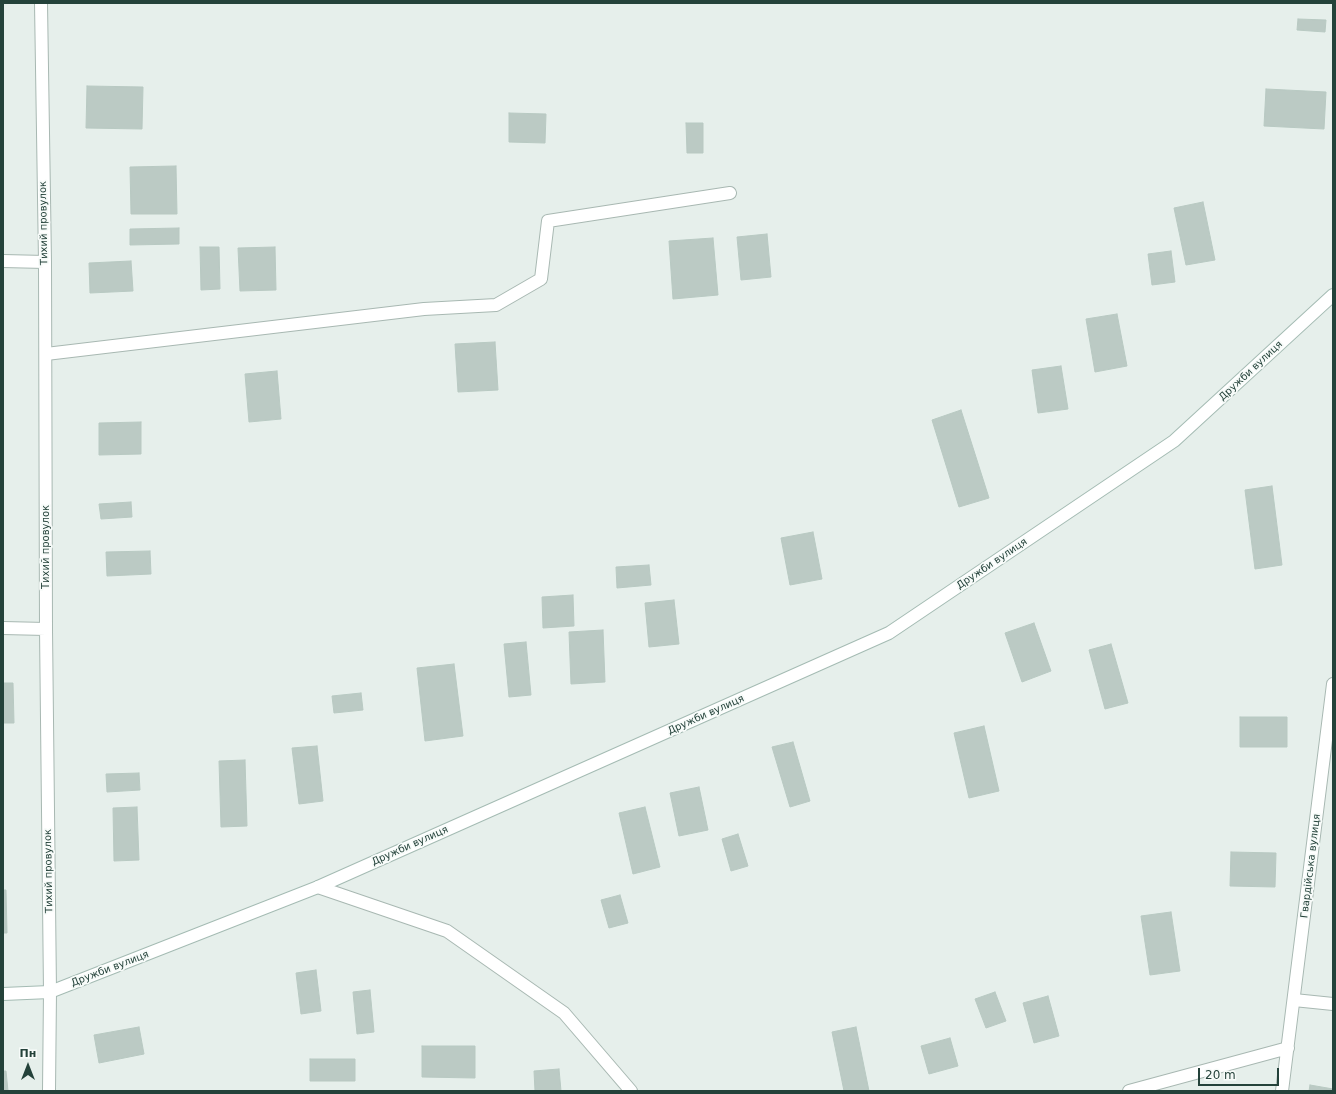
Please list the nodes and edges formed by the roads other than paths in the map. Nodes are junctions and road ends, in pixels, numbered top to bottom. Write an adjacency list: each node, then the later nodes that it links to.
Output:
1 (41, 3): 4 (street, Тихий провулок)
2 (730, 193): 6 (street)
3 (3, 262): 4 (street)
4 (45, 262): 6 (street, Тихий провулок)
5 (1333, 295): 10 (street, Дружби вулиця)
6 (46, 354): 8 (street, Тихий провулок)
7 (3, 628): 8 (street)
8 (46, 629): 11 (street, Тихий провулок)
9 (1333, 684): 13 (street, Гвардійська вулиця)
10 (318, 887): 11 (street, Дружби вулиця); 17 (street)
11 (50, 992): 12 (street, Дружби вулиця); 16 (street, Тихий провулок)
12 (3, 994)
13 (1294, 1000): 14 (street); 15 (street, Гвардійська вулиця)
14 (1333, 1004)
15 (1288, 1048): 18 (street); 19 (street, Гвардійська вулиця)
16 (49, 1091)
17 (631, 1091)
18 (1129, 1091)
19 (1282, 1091)

